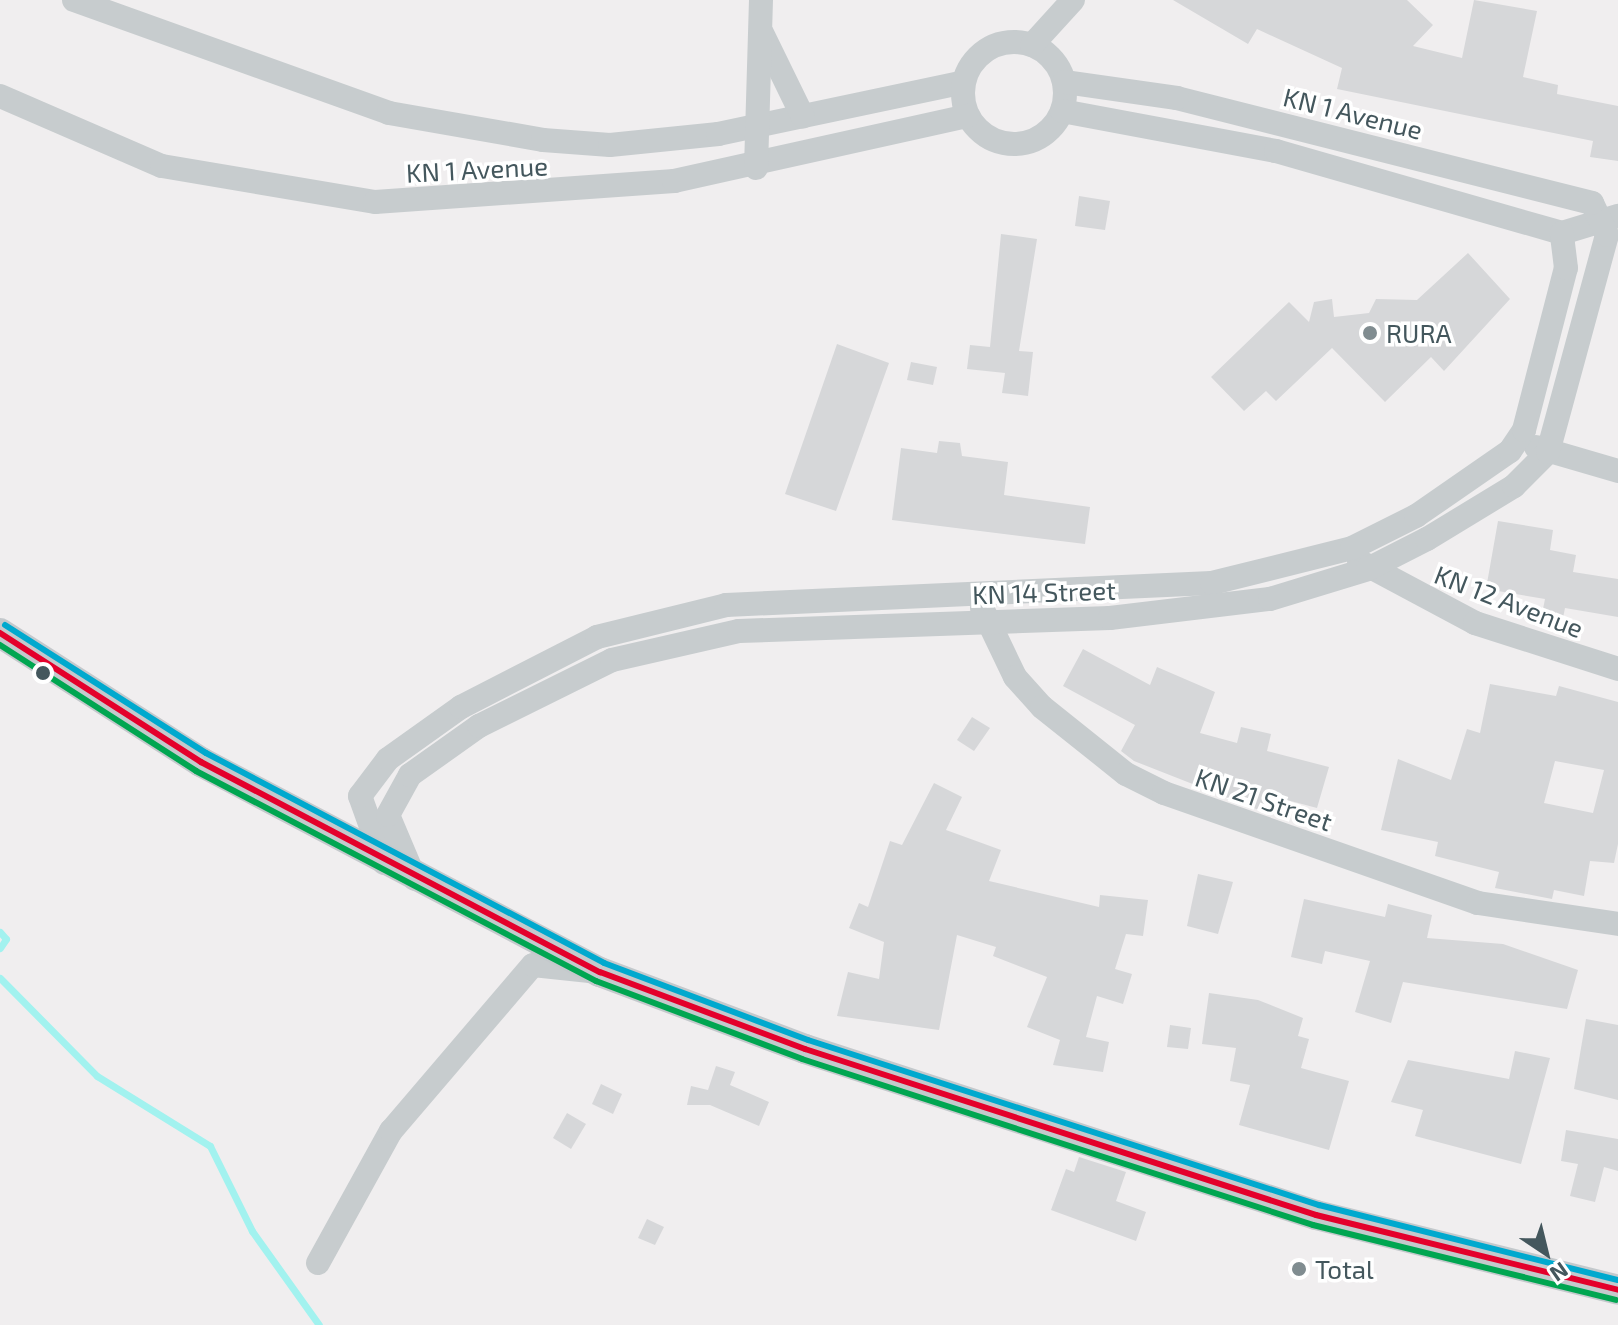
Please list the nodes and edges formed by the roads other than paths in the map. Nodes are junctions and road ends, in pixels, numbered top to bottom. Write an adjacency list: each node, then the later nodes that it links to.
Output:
1 (74, 0): 12 (street, KN 1 Avenue)
2 (761, 0): 4 (street)
3 (1073, 0): 5 (street)
4 (761, 31): 11 (street); 12 (street)
5 (1032, 45): 6 (street); 7 (street)
6 (964, 82): 10 (street); 11 (street, KN 1 Avenue)
7 (1064, 82): 9 (street); 14 (street, KN 1 Avenue)
8 (0, 96): 13 (street, KN 1 Avenue)
9 (1062, 111): 10 (street); 15 (street)
10 (968, 116): 13 (street, KN 1 Avenue)
11 (803, 117): 12 (street, KN 1 Avenue)
12 (752, 128): 13 (street)
13 (756, 168)
14 (1611, 218): 15 (street); 17 (street)
15 (1562, 233): 16 (street, KN 14 Street)
16 (1517, 440): 17 (street); 19 (street, KN 14 Street)
17 (1548, 452): 18 (street); 20 (street, KN 14 Street)
18 (1618, 471)
19 (1345, 550): 20 (street, KN 12 Avenue); 21 (street, KN 14 Street)
20 (1368, 569): 22 (street, KN 14 Street); 24 (street, KN 12 Avenue)
21 (977, 595): 22 (street, KN 21 Street); 25 (street, KN 14 Street)
22 (987, 621): 26 (street, KN 14 Street); 27 (street, KN 21 Street)
23 (0, 633): 25 (main road)
24 (1618, 669)
25 (384, 863): 26 (main road)
26 (415, 879): 28 (main road)
27 (1618, 924)
28 (600, 972): 29 (street); 30 (main road)
29 (318, 1263)
30 (1618, 1290)

